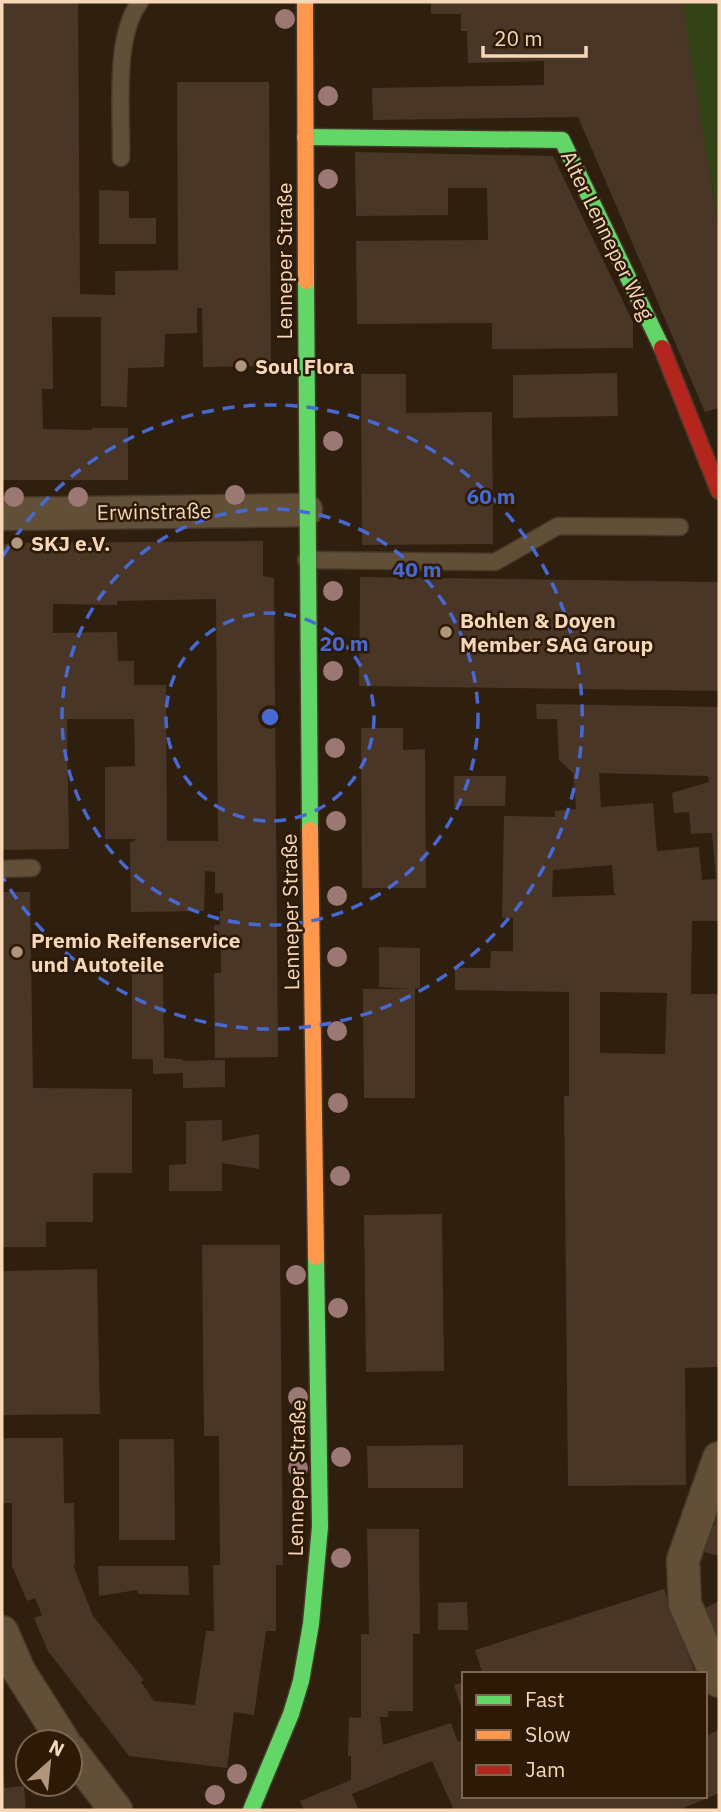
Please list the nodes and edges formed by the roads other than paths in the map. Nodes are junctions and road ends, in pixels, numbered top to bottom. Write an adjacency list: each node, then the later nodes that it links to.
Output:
1 (140, 2): 4 (lane)
2 (305, 2): 3 (main road, Lenneper Straße)
3 (305, 137): 5 (main road, Alter Lenneper Weg); 6 (main road, Lenneper Straße)
4 (121, 158)
5 (719, 491)
6 (306, 510): 7 (street, Erwinstraße); 9 (main road, Lenneper Straße)
7 (2, 514)
8 (680, 527): 9 (lane)
9 (306, 560): 18 (main road, Lenneper Straße)
10 (32, 868): 11 (lane)
11 (2, 869)
12 (719, 1458): 14 (street)
13 (2, 1632): 15 (street)
14 (719, 1681)
15 (55, 1728)
16 (84, 1768): 17 (street)
17 (116, 1810)
18 (251, 1810)

